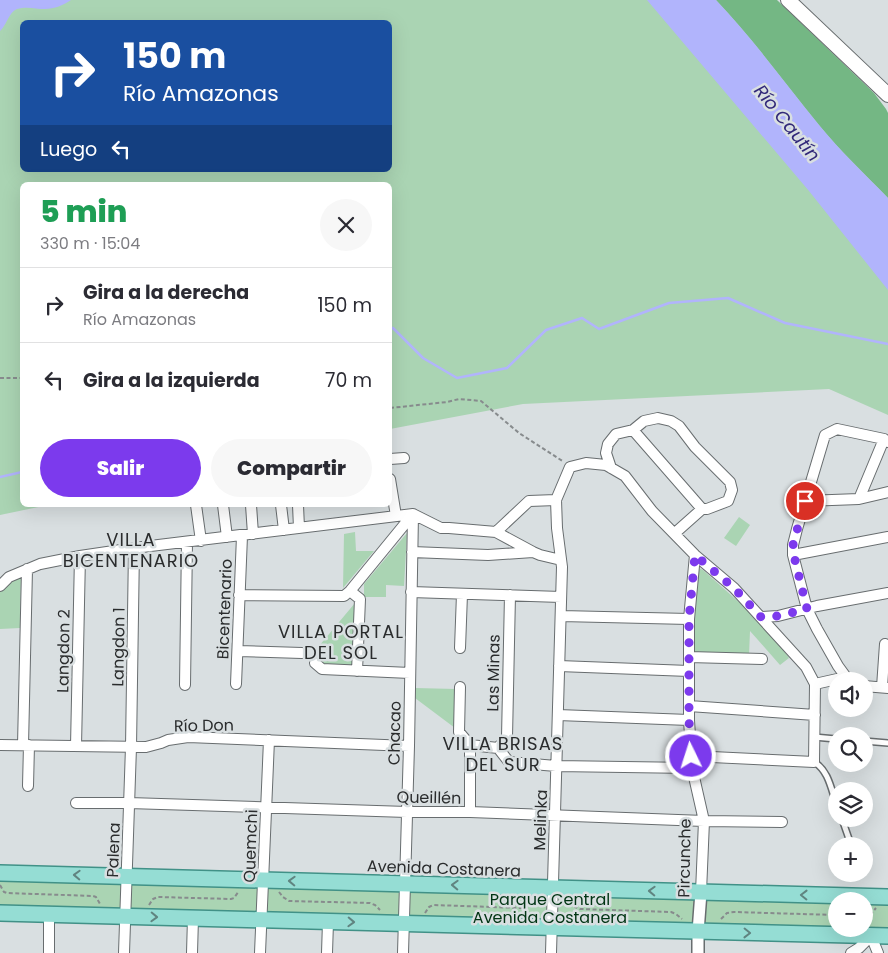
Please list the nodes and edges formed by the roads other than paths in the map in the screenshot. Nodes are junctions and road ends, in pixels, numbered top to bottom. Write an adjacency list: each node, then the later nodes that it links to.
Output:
1 (788, 0): 2 (main road)
2 (888, 95)
3 (633, 430): 7 (street); 18 (street); 18 (street)
4 (886, 440): 10 (street); 12 (street)
5 (404, 458): 6 (street)
6 (392, 459)
7 (611, 468): 11 (street); 24 (street)
8 (392, 492): 20 (street)
9 (888, 492): 10 (street)
10 (859, 499): 12 (street)
11 (556, 500): 23 (street); 37 (street, Melinka)
12 (805, 501): 36 (street)
13 (196, 507): 29 (street)
14 (223, 507): 27 (street)
15 (251, 507): 25 (street)
16 (281, 507): 22 (street)
17 (298, 507): 21 (street)
18 (702, 509): 24 (street)
19 (413, 514): 20 (street); 23 (street); 32 (street, Chacao); 40 (street)
20 (396, 516): 21 (street)
21 (298, 528): 22 (street)
22 (284, 530): 25 (street)
23 (496, 532): 33 (street)
24 (675, 533): 34 (street)
25 (253, 534): 26 (street)
26 (242, 536): 27 (street); 44 (street, Bicentenario)
27 (226, 538): 29 (street)
28 (888, 538): 36 (street)
29 (201, 541): 30 (street)
30 (187, 542): 31 (street); 66 (street)
31 (134, 548): 35 (street); 83 (street, Langdon 1)
32 (412, 552): 33 (street); 41 (street, Chacao)
33 (533, 552): 37 (street)
34 (695, 555): 49 (street); 50 (street, Pircunche)
35 (80, 556): 38 (street); 81 (street, Langdon 2)
36 (794, 556): 47 (street)
37 (562, 564): 46 (street, Melinka)
38 (27, 569): 39 (street); 79 (street)
39 (0, 586)
40 (350, 591): 44 (street); 59 (street)
41 (411, 592): 43 (street); 62 (street, Chacao)
42 (888, 593): 47 (street)
43 (462, 594): 45 (street); 52 (street)
44 (239, 595): 53 (street, Bicentenario)
45 (510, 595): 46 (street); 84 (street, Las Minas)
46 (561, 596): 48 (street, Melinka)
47 (807, 609): 49 (street); 61 (street)
48 (561, 616): 50 (street); 58 (street, Melinka)
49 (761, 617): 65 (street)
50 (689, 619): 55 (street, Pircunche)
51 (885, 644): 68 (street)
52 (460, 648)
53 (238, 651): 54 (street); 64 (street, Bicentenario)
54 (302, 653)
55 (689, 656): 56 (street); 60 (street, Pircunche)
56 (762, 659)
57 (315, 663): 59 (street)
58 (559, 666): 60 (street); 70 (street, Melinka)
59 (357, 671): 62 (street)
60 (689, 672): 69 (street, Pircunche)
61 (842, 672)
62 (410, 673): 82 (street, Chacao)
63 (828, 682): 65 (street)
64 (236, 684)
65 (815, 684): 71 (street)
66 (185, 685)
67 (460, 687): 80 (street)
68 (885, 687)
69 (689, 706): 71 (street); 72 (street, Pircunche)
70 (558, 715): 72 (street); 87 (street, Melinka)
71 (815, 716): 73 (street)
72 (689, 720): 85 (street, Pircunche)
73 (814, 737): 74 (lane); 86 (street)
74 (828, 738)
75 (269, 740): 82 (street, Río Don); 83 (street, Río Don); 93 (street, Quemchi)
76 (873, 742): 77 (lane)
77 (888, 743)
78 (0, 745): 79 (street, Río Don)
79 (26, 745): 81 (street, Río Don); 90 (street)
80 (470, 745): 84 (street); 95 (street)
81 (76, 746): 83 (street, Río Don)
82 (409, 746): 94 (street, Chacao)
83 (132, 747): 92 (street, Palena)
84 (498, 748): 87 (street)
85 (691, 756): 86 (street); 88 (street, Pircunche)
86 (814, 762): 89 (lane)
87 (556, 766): 88 (street); 96 (street, Melinka)
88 (692, 768): 97 (street, Pircunche)
89 (829, 782)
90 (28, 786)
91 (76, 803): 92 (street, Queillén)
92 (129, 803): 93 (street, Queillén); 100 (street, Palena)
93 (266, 807): 94 (street, Queillén); 101 (street, Quemchi)
94 (407, 812): 95 (street, Queillén); 102 (street, Chacao)
95 (470, 812): 96 (street, Queillén)
96 (555, 815): 97 (street, Queillén); 103 (street, Melinka)
97 (704, 821): 98 (street, Queillén); 104 (street, Pircunche)
98 (782, 822)
99 (0, 873): 100 (main road, Avenida Costanera, one-way to 99)
100 (127, 876): 101 (main road, Avenida Costanera); 108 (street, Palena)
101 (263, 880): 102 (main road, Avenida Costanera, one-way to 101); 110 (street, Quemchi)
102 (405, 884): 103 (main road, Avenida Costanera, one-way to 102); 112 (street, Chacao)
103 (553, 888): 104 (main road, Avenida Costanera, one-way to 103); 113 (street, Melinka)
104 (701, 892): 105 (main road, Avenida Costanera, one-way to 104); 114 (street, Pircunche)
105 (883, 902)
106 (0, 913): 107 (main road)
107 (49, 914): 108 (main road); 120 (street)
108 (126, 916): 109 (main road, one-way to 109); 121 (street, Palena)
109 (193, 918): 110 (main road); 122 (street)
110 (262, 920): 111 (main road); 123 (street, Quemchi)
111 (328, 922): 112 (main road, one-way to 112); 124 (street)
112 (404, 924): 113 (main road); 125 (street, Chacao)
113 (552, 928): 114 (main road); 126 (street, Melinka)
114 (698, 932): 115 (main road, one-way to 115); 127 (street, Pircunche)
115 (828, 935)
116 (873, 936): 117 (main road)
117 (888, 936)
118 (870, 937): 128 (street)
119 (871, 937): 129 (street)
120 (49, 953)
121 (124, 953)
122 (192, 953)
123 (260, 953)
124 (327, 953)
125 (403, 953)
126 (551, 953)
127 (698, 953)
128 (851, 953)
129 (878, 953)

